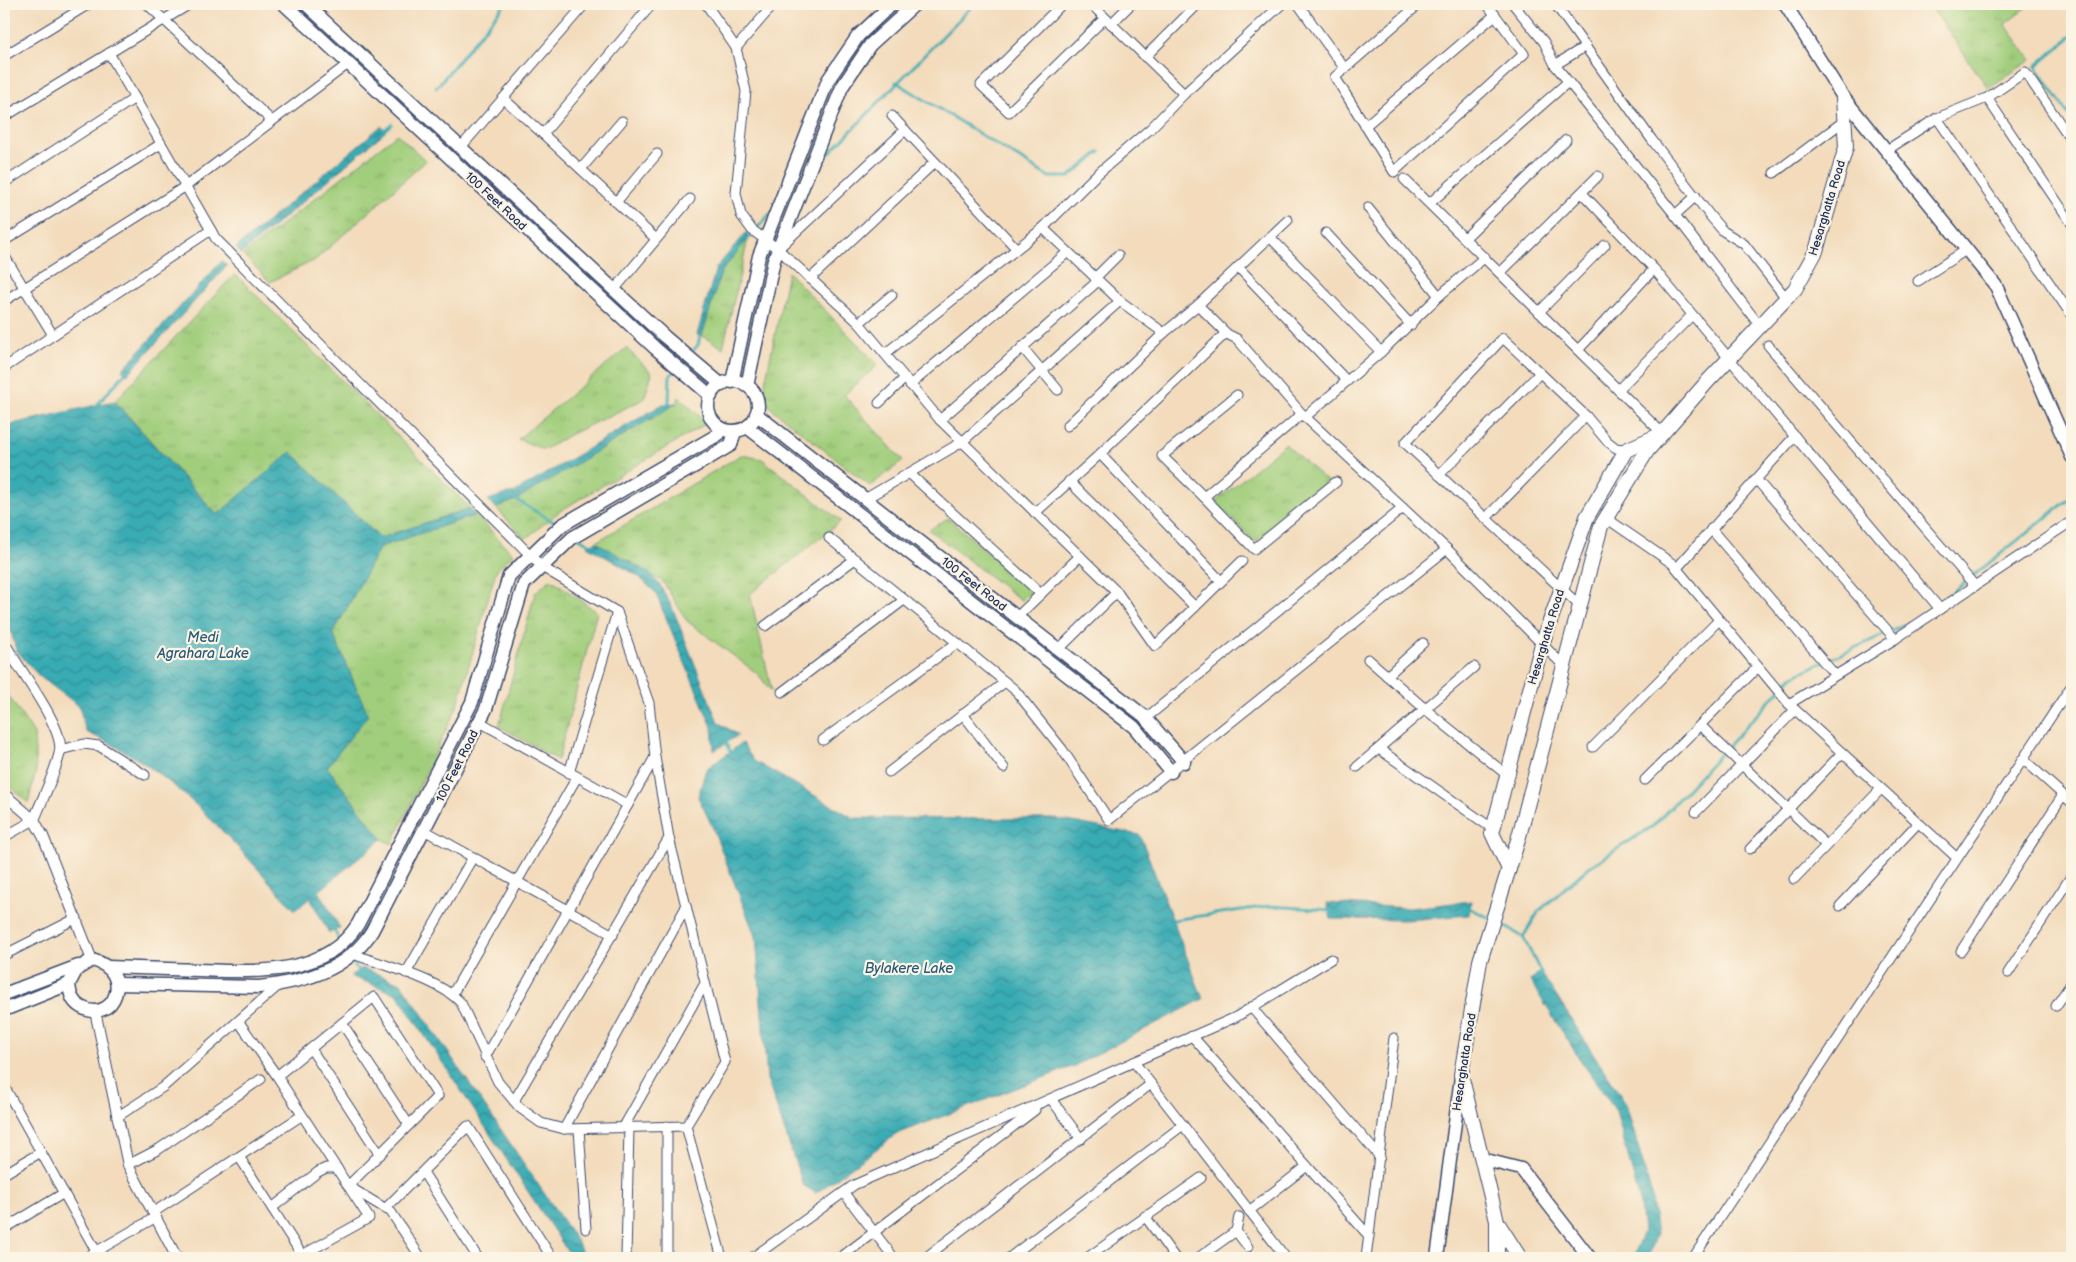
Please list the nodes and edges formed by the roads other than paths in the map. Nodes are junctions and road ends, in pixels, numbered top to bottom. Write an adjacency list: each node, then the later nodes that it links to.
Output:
1 (88, 4): 29 (street)
2 (147, 4): 24 (street)
3 (190, 4): 24 (street)
4 (306, 4): 52 (main road, 100 Feet Road)
5 (585, 4): 39 (street)
6 (652, 4): 48 (street)
7 (774, 4): 27 (street)
8 (892, 4): 77 (main road)
9 (1062, 4): 25 (street)
10 (1091, 4): 25 (street)
11 (1131, 4): 25 (street)
12 (1198, 4): 30 (street)
13 (1282, 4): 35 (street)
14 (1298, 4): 33 (street)
15 (1419, 4): 33 (street)
16 (1486, 4): 23 (street)
17 (1513, 4): 32 (street)
18 (1555, 4): 26 (street)
19 (1785, 4): 36 (main road, Hesarghatta Road)
20 (292, 6): 31 (main road, 100 Feet Road)
21 (711, 6): 27 (street)
22 (906, 7): 81 (main road)
23 (1494, 15): 46 (street); 46 (street)
24 (164, 19): 28 (street); 43 (street)
25 (1108, 21): 30 (street)
26 (1586, 46): 32 (street); 63 (street)
27 (736, 48): 77 (street)
28 (109, 53): 37 (street); 41 (street)
29 (4, 56)
30 (1145, 57): 35 (street)
31 (348, 64): 43 (street); 126 (main road, 100 Feet Road)
32 (1555, 65): 34 (street)
33 (1344, 69): 46 (street)
34 (1568, 82): 66 (street); 68 (street)
35 (1184, 94): 71 (street)
36 (1843, 97): 45 (main road, Hesarghatta Road); 53 (main road)
37 (135, 98): 51 (street); 60 (street)
38 (1987, 98): 42 (street); 50 (street); 70 (street)
39 (504, 99): 48 (street); 52 (street)
40 (892, 116): 47 (street)
41 (4, 117)
42 (1937, 118): 53 (street); 103 (street)
43 (272, 121): 61 (street)
44 (622, 121): 56 (street)
45 (1844, 121): 57 (street); 97 (main road, Hesarghatta Road)
46 (1365, 126)
47 (905, 130): 55 (street); 81 (street)
48 (543, 134): 56 (street)
49 (1566, 140): 75 (street)
50 (2072, 141)
51 (161, 144): 61 (street); 78 (street)
52 (461, 147): 94 (main road, 100 Feet Road)
53 (1886, 150): 82 (main road)
54 (657, 154): 65 (street)
55 (935, 162): 80 (street); 90 (street)
56 (581, 169): 65 (street)
57 (1774, 173)
58 (1598, 176): 62 (street)
59 (1404, 179): 66 (street)
60 (4, 183)
61 (186, 186): 72 (street); 93 (street)
62 (1582, 193): 88 (street); 89 (street)
63 (1696, 196): 68 (street); 97 (street)
64 (690, 199): 76 (street)
65 (616, 202): 76 (street)
66 (1430, 204): 75 (street)
67 (1368, 208): 96 (street)
68 (1676, 215): 106 (street)
69 (1288, 220): 74 (street)
70 (2072, 224)
71 (1043, 228): 83 (street); 114 (street)
72 (211, 230): 109 (street); 157 (street)
73 (1326, 233): 105 (street)
74 (1270, 237): 87 (street); 113 (street)
75 (1465, 238): 86 (street)
76 (656, 239): 94 (street)
77 (766, 240): 81 (street); 121 (main road)
78 (4, 241)
79 (1605, 245): 101 (street)
80 (1015, 247)
81 (778, 248): 90 (street); 122 (main road)
82 (1966, 250): 92 (street); 141 (main road)
83 (1068, 252): 91 (street); 120 (street)
84 (4, 255): 93 (street)
85 (1118, 256): 91 (street)
86 (1485, 257): 89 (street); 96 (street)
87 (1238, 267): 100 (street); 119 (street)
88 (1654, 269): 102 (street); 112 (street)
89 (1500, 273): 101 (street)
90 (810, 279): 104 (street)
91 (1097, 279): 99 (street); 111 (street)
92 (1918, 281)
93 (24, 288): 98 (street); 109 (street)
94 (614, 290): 121 (main road, 100 Feet Road)
95 (892, 295): 104 (street)
96 (1439, 296): 105 (street)
97 (1786, 298): 106 (main road, Hesarghatta Road)
98 (4, 301)
99 (1120, 301): 107 (street); 117 (street)
100 (1198, 305): 107 (street); 108 (street)
101 (1539, 312): 112 (street)
102 (1692, 314): 115 (street); 124 (street)
103 (2072, 316)
104 (859, 323): 114 (street)
105 (1411, 325): 113 (street)
106 (1760, 326): 115 (main road, Hesarghatta Road)
107 (1164, 333): 132 (street)
108 (1226, 333): 129 (street); 140 (street)
109 (53, 335): 116 (street)
110 (1768, 345): 164 (street)
111 (1022, 347): 117 (street); 131 (street)
112 (1578, 350): 124 (street)
113 (1381, 352): 119 (street)
114 (886, 353): 120 (street)
115 (1728, 359): 135 (main road, Hesarghatta Road); 136 (street)
116 (4, 368)
117 (1041, 371): 123 (street); 137 (street)
118 (1540, 373): 130 (street); 143 (street); 143 (street)
119 (1347, 381): 129 (street)
120 (907, 382): 127 (street); 131 (street)
121 (727, 383): 122 (main road); 126 (main road)
122 (747, 386): 128 (main road)
123 (1058, 390)
124 (1618, 390): 135 (street)
125 (1237, 395): 147 (street)
126 (711, 396): 133 (main road)
127 (880, 402)
128 (756, 414): 134 (main road); 148 (main road, 100 Feet Road)
129 (1303, 416): 147 (street); 149 (street)
130 (1586, 416): 138 (street); 151 (street)
131 (940, 420): 137 (street)
132 (1067, 426)
133 (721, 428): 134 (main road); 157 (main road, 100 Feet Road)
134 (741, 429): 161 (main road, 100 Feet Road); 209 (main road, 100 Feet Road)
135 (1662, 433): 138 (main road, Hesarghatta Road); 139 (main road, Hesarghatta Road)
136 (1794, 436): 144 (street); 171 (street)
137 (962, 442): 142 (street); 150 (street)
138 (1626, 450): 139 (street); 165 (main road, Hesarghatta Road)
139 (1647, 451): 169 (main road, Hesarghatta Road)
140 (1100, 454): 145 (street); 163 (street)
141 (2072, 457)
142 (909, 473): 148 (street); 167 (street)
143 (1439, 475): 151 (street)
144 (1756, 479): 154 (street); 176 (street)
145 (1069, 481): 150 (street); 170 (street)
146 (1336, 482): 147 (street)
147 (1204, 497)
148 (865, 499): 173 (main road, 100 Feet Road)
149 (1403, 508): 156 (street); 194 (street)
150 (1035, 512): 158 (street)
151 (1486, 518): 165 (street)
152 (1609, 520): 162 (street)
153 (2072, 521): 164 (street)
154 (1711, 529): 162 (street); 186 (street)
155 (829, 538): 159 (street)
156 (1447, 549): 180 (street); 204 (street)
157 (531, 556): 161 (street); 245 (main road, 100 Feet Road)
158 (1080, 556): 166 (street); 167 (street)
159 (854, 559): 168 (street); 175 (street)
160 (1242, 561): 163 (street)
161 (542, 567): 172 (street); 195 (main road, 100 Feet Road)
162 (1677, 568): 174 (street)
163 (1221, 581): 170 (street)
164 (1975, 586): 171 (street)
165 (1561, 588): 169 (street); 180 (main road, Hesarghatta Road)
166 (1117, 592): 170 (street); 181 (street)
167 (1041, 594): 173 (street)
168 (904, 600): 178 (street); 190 (street)
169 (1579, 605): 183 (main road, Hesarghatta Road)
170 (1195, 607)
171 (1940, 609): 176 (street)
172 (617, 612): 202 (street); 211 (street)
173 (1017, 617): 181 (main road, 100 Feet Road)
174 (1720, 620): 185 (street); 198 (street)
175 (765, 626)
176 (1895, 639): 186 (street)
177 (4, 642): 200 (street)
178 (957, 643): 188 (street); 197 (street)
179 (1423, 644): 187 (street)
180 (1542, 644): 183 (street); 212 (main road, Hesarghatta Road)
181 (1059, 650): 194 (main road, 100 Feet Road)
182 (1368, 658): 187 (street)
183 (1563, 666): 231 (main road, Hesarghatta Road)
184 (1474, 667): 192 (street)
185 (1758, 667): 191 (street); 196 (street)
186 (1836, 675): 191 (street)
187 (1387, 676): 192 (street)
188 (1005, 682): 193 (street); 209 (street)
189 (2072, 685): 203 (street)
190 (782, 692)
191 (1792, 707): 201 (street); 205 (street)
192 (1425, 709): 199 (street); 212 (street)
193 (963, 714): 207 (street); 208 (street)
194 (1146, 718): 204 (main road, 100 Feet Road)
195 (480, 722): 211 (street); 224 (main road, 100 Feet Road)
196 (1700, 725): 205 (street); 213 (street)
197 (823, 740)
198 (1593, 747)
199 (1379, 749): 206 (street); 223 (street)
200 (60, 750): 210 (street); 221 (street)
201 (1842, 753): 214 (street); 219 (street)
202 (655, 757): 218 (street); 226 (street)
203 (2023, 759): 216 (street); 230 (street)
204 (1184, 762): 209 (street)
205 (1742, 764): 219 (street); 220 (street)
206 (1357, 767)
207 (1004, 768)
208 (889, 772)
209 (1171, 772)
210 (146, 775)
211 (573, 775): 218 (street); 234 (street)
212 (1507, 775): 223 (main road, Hesarghatta Road)
213 (1644, 780)
214 (1881, 789): 222 (street); 227 (street)
215 (4, 794): 221 (street)
216 (2063, 795): 217 (street); 240 (street)
217 (2072, 803)
218 (628, 805): 237 (street)
219 (1789, 809): 227 (street); 228 (street)
220 (1696, 812)
221 (34, 820): 225 (street); 238 (street)
222 (1918, 824): 230 (street); 235 (street)
223 (1493, 828): 231 (main road)
224 (424, 830): 229 (street); 242 (main road, 100 Feet Road)
225 (4, 837)
226 (670, 838): 236 (street); 239 (street)
227 (1826, 845): 233 (street)
228 (1750, 849)
229 (473, 857): 234 (street); 246 (street)
230 (1957, 858): 334 (street)
231 (1509, 869): 266 (main road, Hesarghatta Road)
232 (2072, 875): 247 (street)
233 (1794, 879)
234 (517, 882): 237 (street); 254 (street)
235 (1840, 906)
236 (686, 907): 252 (street); 282 (street)
237 (568, 910): 239 (street); 264 (street)
238 (77, 918): 241 (street); 244 (street)
239 (612, 935): 273 (street)
240 (1961, 951)
241 (4, 954)
242 (353, 954): 246 (street); 251 (main road, 100 Feet Road)
243 (1331, 959): 256 (street)
244 (92, 960): 245 (main road); 249 (main road); 253 (main road)
245 (107, 967): 250 (main road)
246 (406, 973): 254 (street)
247 (2008, 973)
248 (2072, 982): 255 (street)
249 (69, 984): 257 (main road); 258 (main road)
250 (117, 984): 251 (main road, 100 Feet Road); 258 (main road)
251 (279, 985): 259 (street)
252 (704, 985): 279 (street); 280 (street)
253 (4, 994)
254 (453, 994): 264 (street)
255 (2056, 1006)
256 (1251, 1007): 261 (street); 286 (street)
257 (4, 1010)
258 (95, 1011): 274 (street)
259 (239, 1022): 267 (street); 274 (street)
260 (342, 1023): 263 (street); 276 (street); 276 (street)
261 (1192, 1036): 265 (street); 290 (street)
262 (1394, 1038): 286 (street)
263 (311, 1049): 267 (street); 285 (street)
264 (485, 1057): 273 (street)
265 (1134, 1062): 269 (street); 271 (street)
266 (1461, 1075): 288 (main road); 330 (main road, Hesarghatta Road)
267 (277, 1076): 294 (street)
268 (261, 1079): 289 (street)
269 (1151, 1084): 277 (street); 283 (street)
270 (4, 1086): 272 (street)
271 (1049, 1100): 283 (street); 296 (street); 307 (street)
272 (7, 1101): 284 (street)
273 (514, 1101): 282 (street)
274 (117, 1117): 289 (street)
275 (298, 1118): 287 (street)
276 (409, 1125): 285 (street)
277 (1183, 1125): 299 (street); 324 (street)
278 (667, 1126): 279 (street); 280 (street); 318 (street)
279 (686, 1126): 319 (street)
280 (626, 1128): 281 (street); 317 (street)
281 (579, 1129): 282 (street); 305 (street)
282 (564, 1130)
283 (1081, 1139): 323 (street)
284 (41, 1152): 292 (street); 295 (street)
285 (380, 1155): 294 (street)
286 (1380, 1156): 308 (street)
287 (240, 1158): 297 (street); 300 (street)
288 (1482, 1159): 303 (main road); 333 (main road)
289 (128, 1165): 300 (street)
290 (1307, 1166): 299 (street); 308 (street)
291 (423, 1172): 298 (street); 315 (street); 316 (street)
292 (4, 1174)
293 (1202, 1178): 301 (street)
294 (348, 1186): 297 (street); 298 (street); 311 (street)
295 (64, 1193): 304 (street); 310 (street)
296 (844, 1193): 307 (street); 320 (street)
297 (272, 1208): 311 (street)
298 (385, 1208): 314 (street)
299 (1249, 1211): 328 (street)
300 (155, 1215): 310 (street); 313 (street)
301 (1145, 1216): 325 (street); 326 (street)
302 (1239, 1218): 306 (street)
303 (1497, 1221): 331 (main road); 332 (main road)
304 (4, 1229)
305 (586, 1229)
306 (1236, 1231): 309 (street); 327 (street)
307 (874, 1232): 321 (street); 322 (street)
308 (1368, 1236): 329 (street)
309 (1248, 1247)
310 (98, 1255): 312 (street)
311 (300, 1257)
312 (85, 1258)
313 (177, 1258)
314 (421, 1258)
315 (478, 1258)
316 (552, 1258)
317 (626, 1258)
318 (667, 1258)
319 (720, 1258)
320 (752, 1258)
321 (840, 1258)
322 (894, 1258)
323 (925, 1258)
324 (1009, 1258)
325 (1087, 1258)
326 (1175, 1258)
327 (1198, 1258)
328 (1286, 1258)
329 (1366, 1258)
330 (1437, 1258)
331 (1496, 1258)
332 (1520, 1258)
333 (1590, 1258)
334 (1693, 1258)

